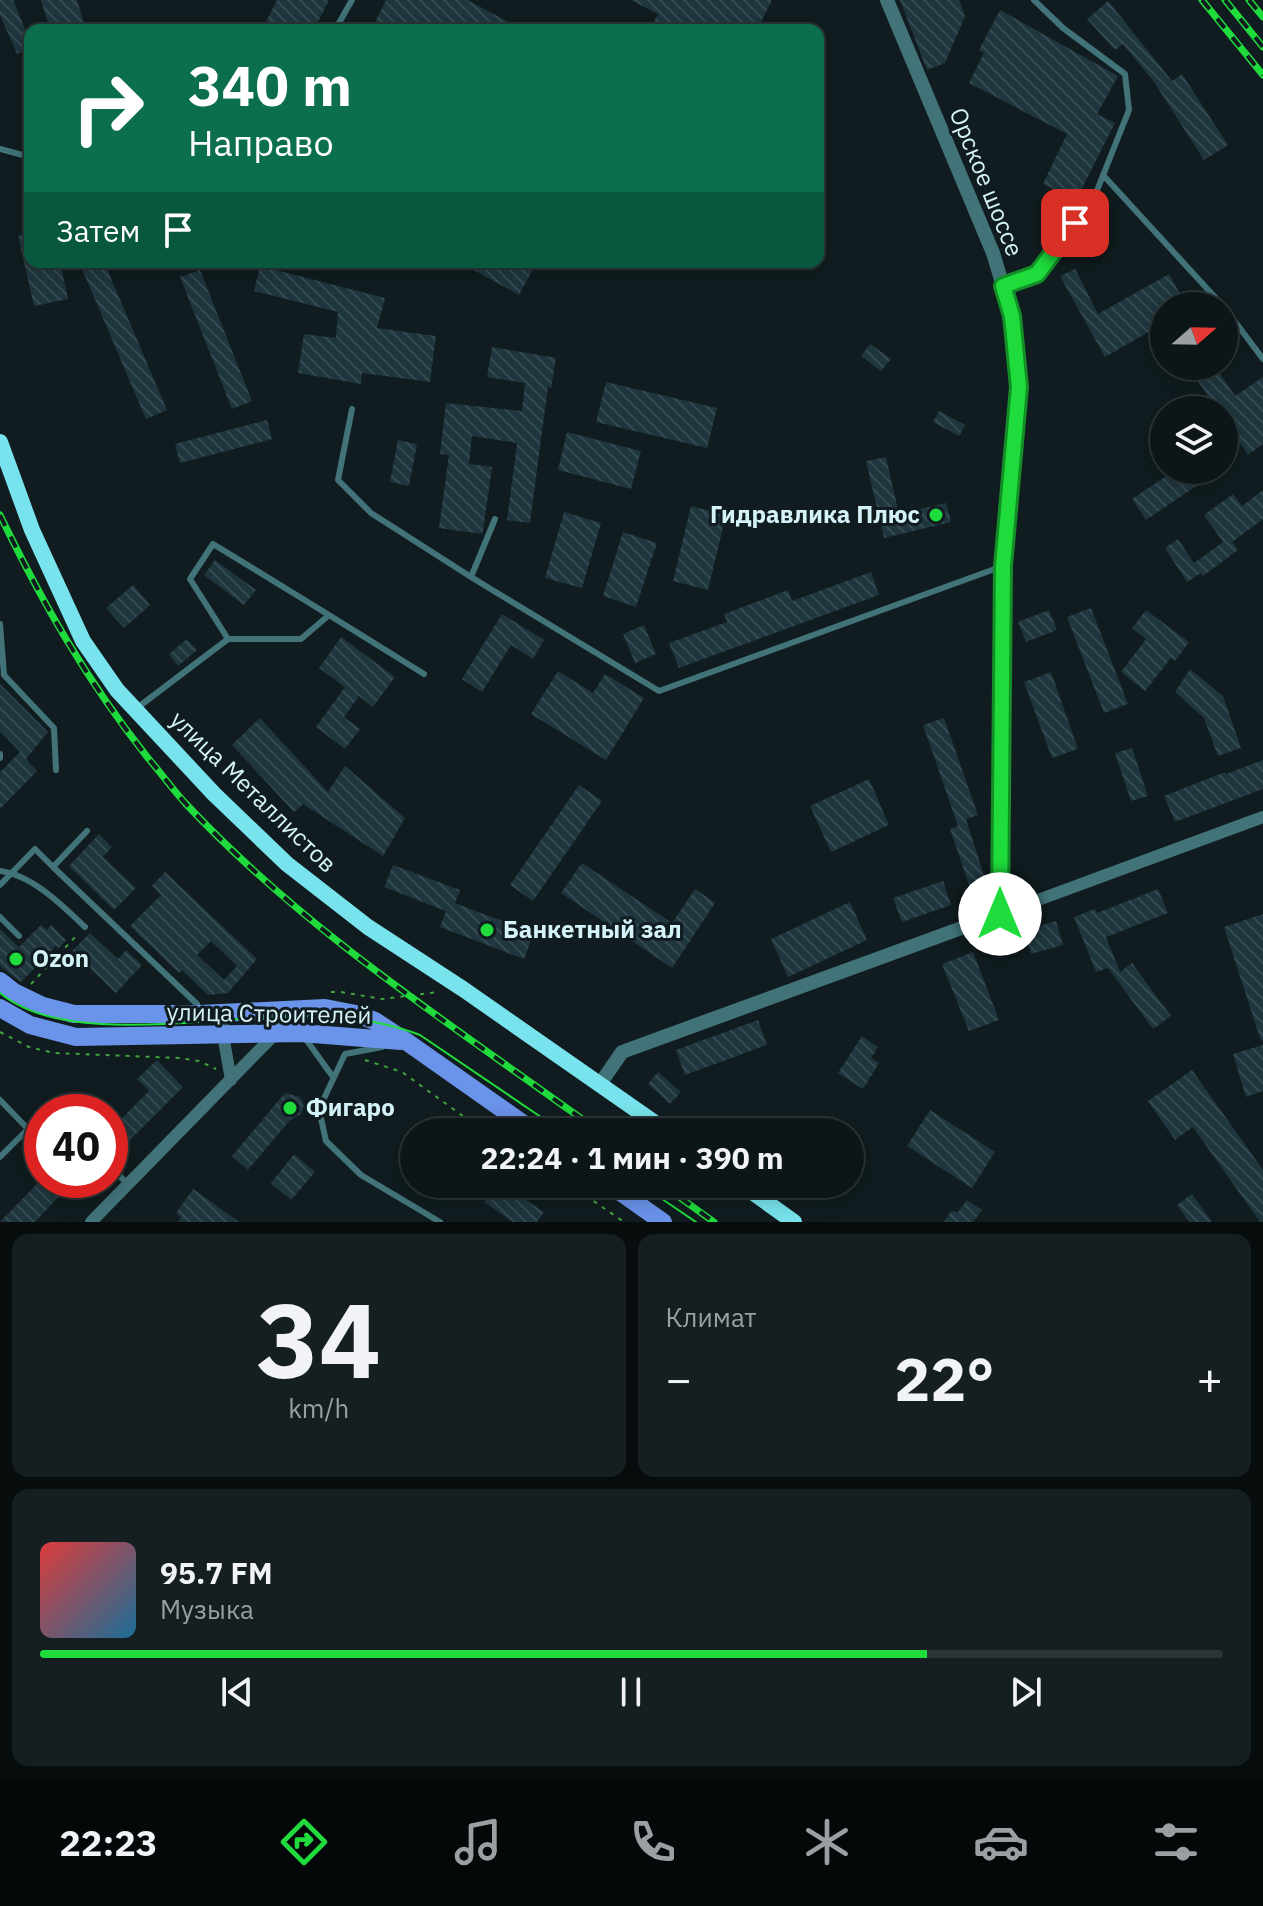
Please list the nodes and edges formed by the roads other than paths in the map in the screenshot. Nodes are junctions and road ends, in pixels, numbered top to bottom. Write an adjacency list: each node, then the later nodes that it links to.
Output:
1 (352, 0): 4 (lane)
2 (887, 0): 8 (street, Орское шоссе)
3 (1034, 0): 7 (lane)
4 (338, 24)
5 (0, 149): 6 (lane)
6 (24, 155)
7 (1103, 175): 8 (lane); 9 (lane)
8 (1003, 286): 15 (street, Орское шоссе)
9 (1211, 292)
10 (1238, 325): 11 (lane)
11 (1263, 359)
12 (352, 409): 16 (lane)
13 (0, 442): 21 (main road, улица Металлистов)
14 (495, 519): 16 (lane)
15 (1003, 566): 16 (lane); 29 (street, Орское шоссе)
16 (471, 577)
17 (329, 615): 19 (lane); 19 (lane); 20 (lane)
18 (0, 624): 22 (lane)
19 (228, 639): 21 (lane)
20 (424, 674)
21 (134, 710): 47 (main road, улица Металлистов)
22 (56, 770)
23 (1263, 817): 29 (street)
24 (87, 831): 25 (lane)
25 (53, 867): 27 (lane); 38 (lane)
26 (0, 871): 27 (lane)
27 (12, 872): 28 (lane); 31 (lane)
28 (0, 885)
29 (1000, 914): 47 (street)
30 (0, 917): 32 (lane)
31 (85, 927)
32 (19, 936)
33 (0, 981): 38 (main road, улица Строителей)
34 (0, 1008): 42 (main road, улица Строителей)
35 (300, 1009): 36 (main road, улица Строителей); 39 (street); 44 (main road, улица Строителей)
36 (274, 1011): 37 (main road, улица Строителей); 40 (street)
37 (222, 1013): 38 (main road, улица Строителей); 41 (street)
38 (191, 1014): 42 (street); 43 (street)
39 (301, 1033): 40 (main road, улица Строителей); 44 (main road, улица Строителей); 45 (lane)
40 (275, 1034): 41 (main road, улица Строителей); 46 (street)
41 (223, 1035): 43 (main road, улица Строителей); 46 (street)
42 (183, 1036): 43 (main road, улица Строителей)
43 (203, 1036)
44 (407, 1042): 45 (lane); 49 (main road)
45 (333, 1077): 59 (lane)
46 (231, 1080): 54 (street)
47 (600, 1084): 50 (main road, улица Металлистов)
48 (0, 1100): 51 (lane)
49 (515, 1118)
50 (648, 1118)
51 (24, 1125)
52 (24, 1133): 53 (lane)
53 (0, 1157)
54 (128, 1184)
55 (114, 1198): 58 (street)
56 (629, 1198): 60 (main road)
57 (761, 1198): 61 (main road)
58 (91, 1222)
59 (440, 1222)
60 (663, 1222)
61 (794, 1222)

